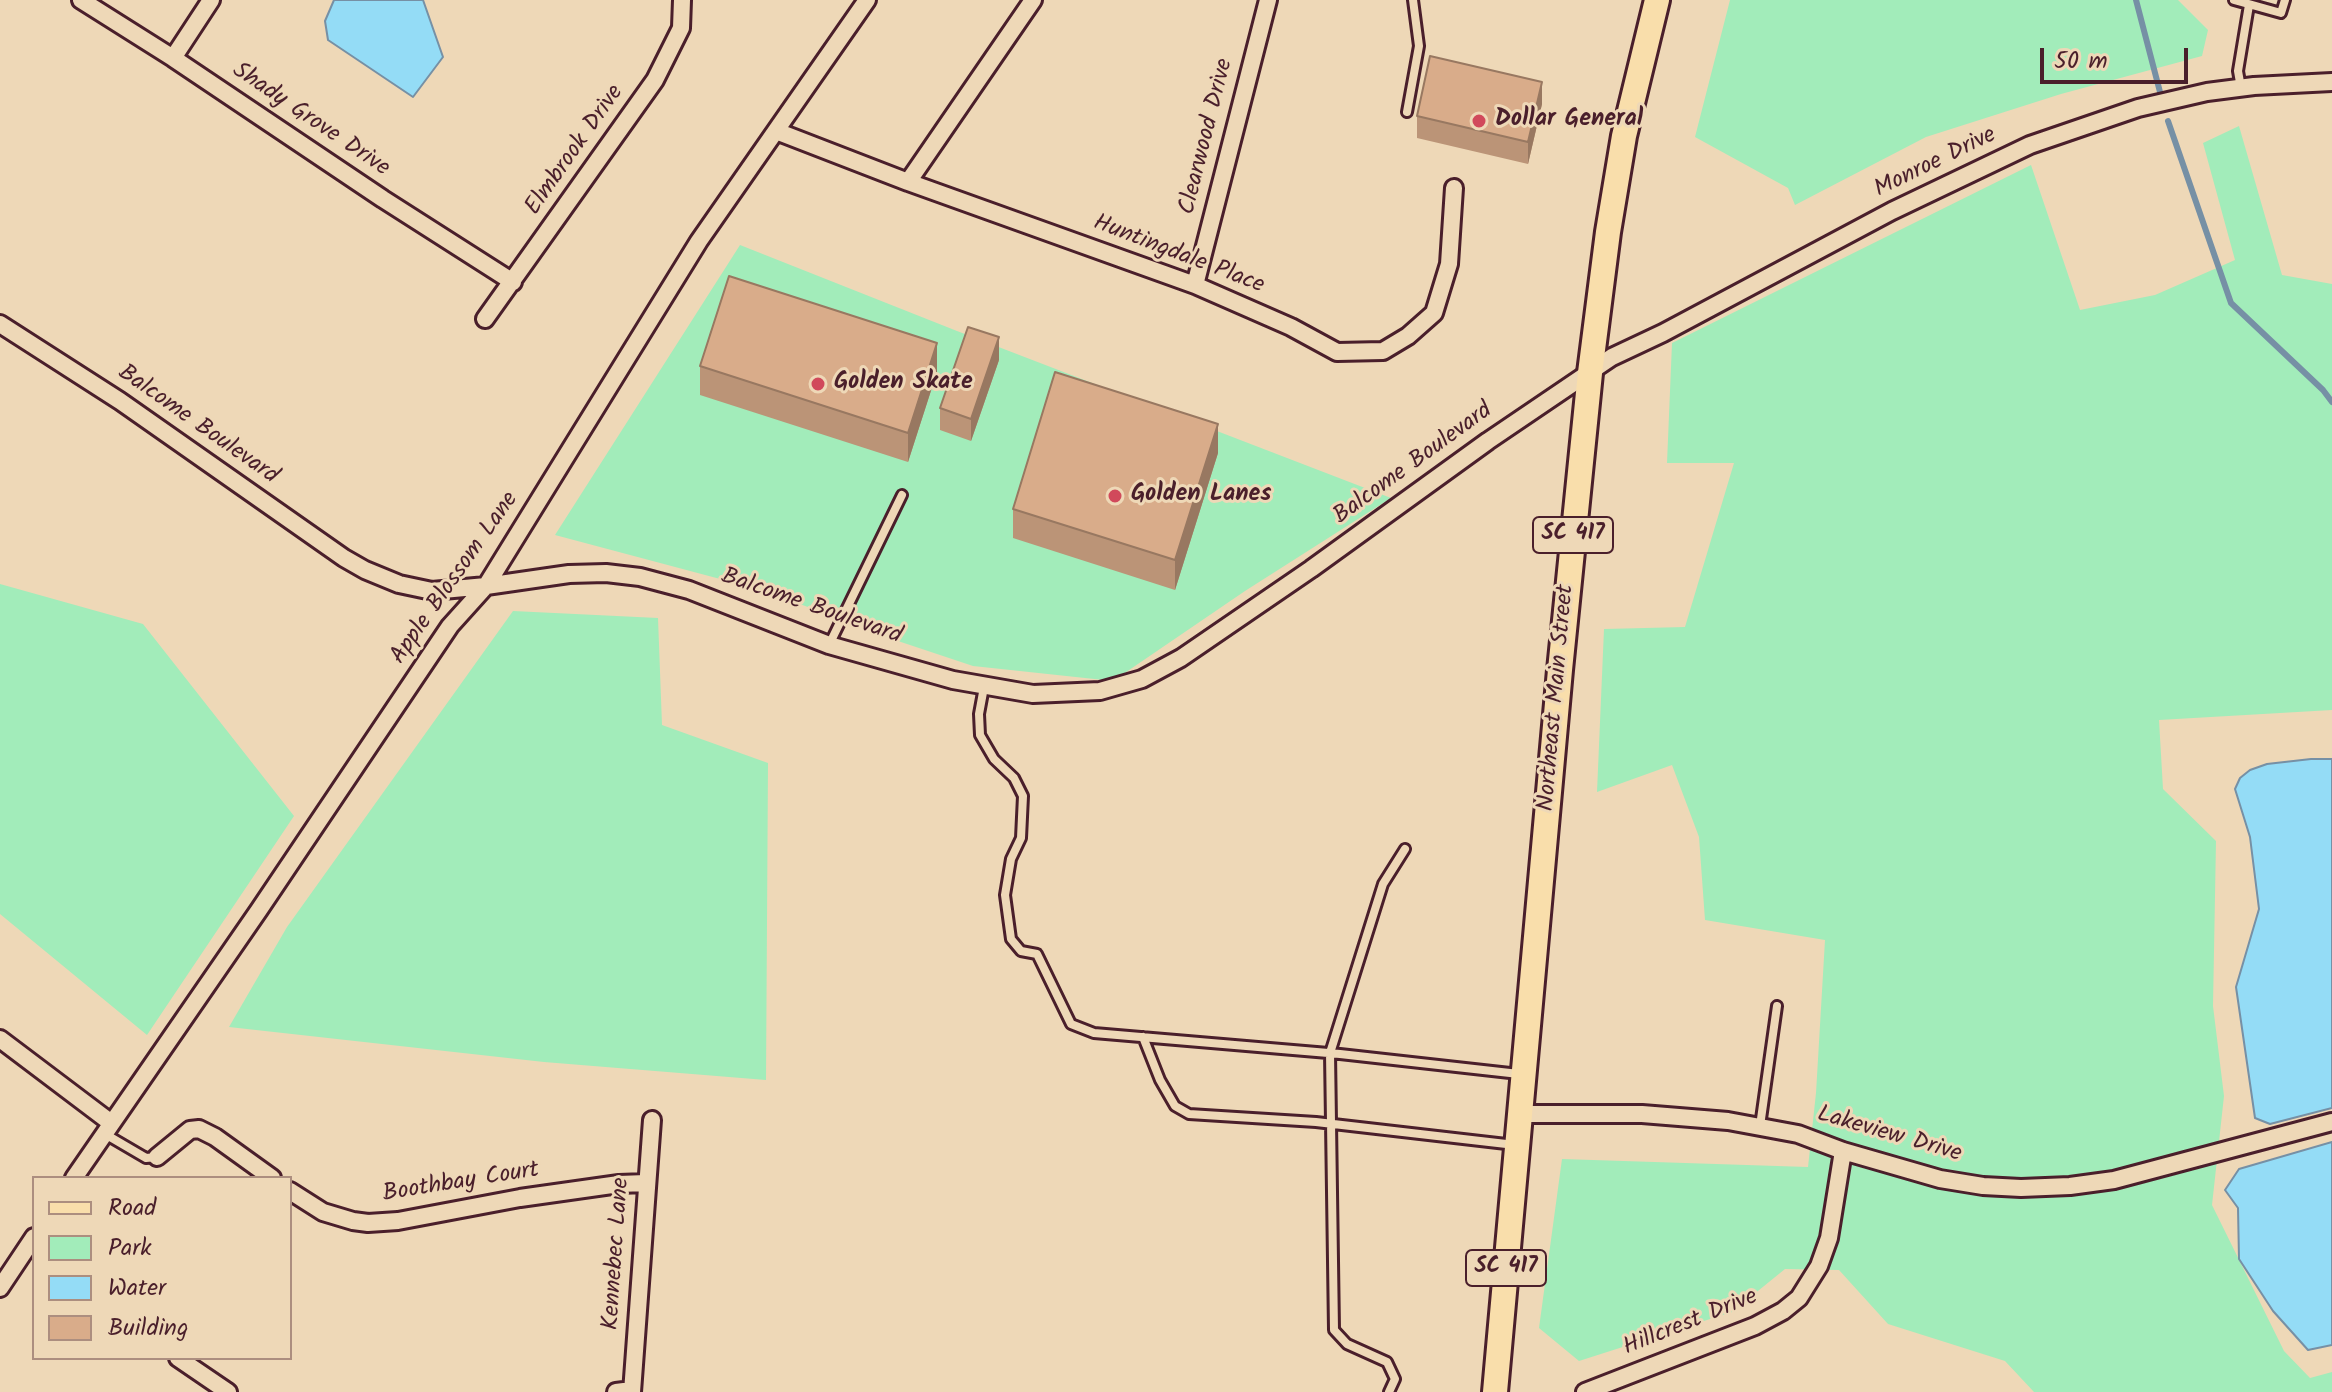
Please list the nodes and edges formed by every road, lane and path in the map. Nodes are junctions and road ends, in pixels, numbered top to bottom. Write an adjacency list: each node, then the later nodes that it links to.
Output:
1 (81, 0): 12 (street, Shady Grove Drive)
2 (211, 0): 12 (street)
3 (682, 0): 19 (street, Elmbrook Drive)
4 (867, 0): 16 (street, Apple Blossom Lane)
5 (1033, 0): 17 (street)
6 (1268, 0): 20 (street, Clearwood Drive)
7 (1413, 0): 15 (lane)
8 (1657, 0): 23 (main road, Northeast Main Street / SC 417)
9 (2234, 0): 11 (lane)
10 (2285, 0): 11 (lane)
11 (2249, 5): 14 (lane)
12 (173, 58): 19 (street, Shady Grove Drive)
13 (2332, 82): 14 (street, Monroe Drive)
14 (2241, 88): 23 (street, Monroe Drive)
15 (1407, 112)
16 (776, 131): 17 (street, Huntingdale Place); 25 (street, Apple Blossom Lane)
17 (908, 182): 20 (street, Huntingdale Place)
18 (1454, 188): 20 (street, Huntingdale Place)
19 (513, 282): 21 (street, Elmbrook Drive)
20 (1195, 285)
21 (485, 319)
22 (0, 324): 25 (street, Balcome Boulevard)
23 (1590, 373): 27 (street, Balcome Boulevard); 33 (main road, Northeast Main Street / SC 417)
24 (902, 495): 26 (lane)
25 (486, 586): 26 (street, Balcome Boulevard); 39 (street, Apple Blossom Lane)
26 (829, 645): 27 (street, Balcome Boulevard)
27 (984, 687): 30 (lane)
28 (1405, 849): 32 (lane)
29 (1777, 1006): 38 (lane)
30 (1143, 1037): 32 (lane); 37 (lane)
31 (0, 1039): 39 (street)
32 (1330, 1053): 33 (lane); 37 (lane)
33 (1525, 1074): 34 (main road, Northeast Main Street / SC 417)
34 (1521, 1114): 38 (street, Lakeview Drive); 40 (main road, SC 417)
35 (652, 1120): 45 (street, Kennebec Lane)
36 (2332, 1122): 41 (street, Lakeview Drive)
37 (1329, 1124): 40 (lane); 52 (lane)
38 (1760, 1127): 41 (street, Lakeview Drive)
39 (107, 1128): 42 (lane); 43 (street, Apple Blossom Lane)
40 (1517, 1145): 53 (main road, SC 417)
41 (1843, 1151): 54 (street, Hillcrest Drive)
42 (157, 1157): 44 (street)
43 (75, 1176)
44 (269, 1176)
45 (646, 1183): 46 (street, Boothbay Court); 50 (street, Kennebec Lane)
46 (292, 1192)
47 (32, 1240): 48 (street)
48 (0, 1288)
49 (181, 1360): 51 (street)
50 (626, 1391)
51 (228, 1392)
52 (1389, 1392)
53 (1495, 1392)
54 (1585, 1392)

